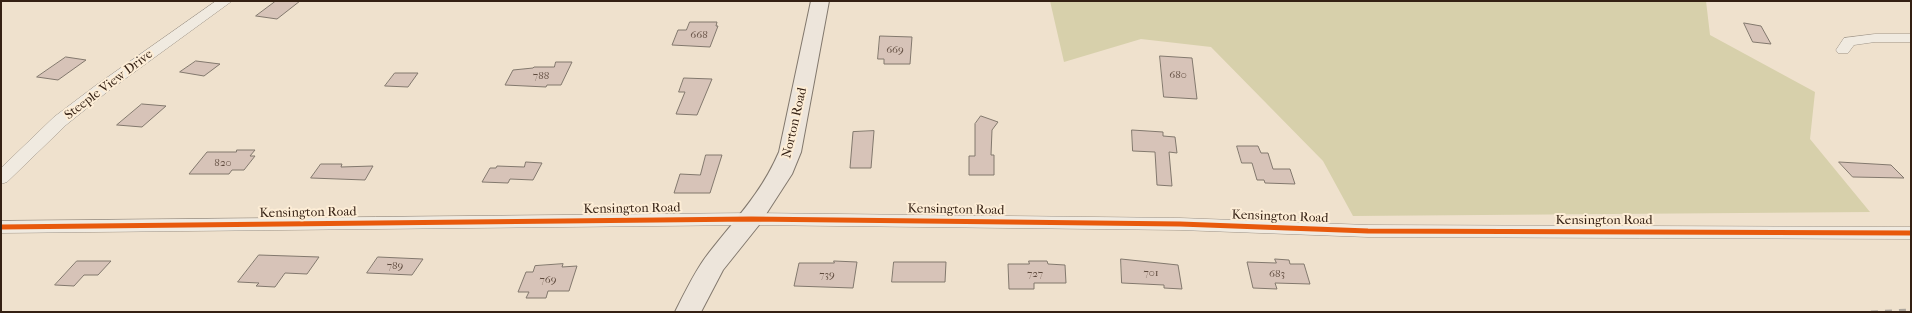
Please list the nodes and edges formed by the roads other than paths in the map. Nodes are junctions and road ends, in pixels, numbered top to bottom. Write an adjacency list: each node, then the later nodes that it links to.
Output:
1 (226, 1): 5 (street, Steeple View Drive)
2 (820, 1): 6 (main road, Norton Road)
3 (1911, 38): 4 (street)
4 (1843, 50)
5 (1, 178)
6 (751, 219): 7 (street, Kensington Road); 8 (street, Kensington Road); 9 (main road, Norton Road)
7 (1, 227)
8 (1911, 233)
9 (688, 312)

